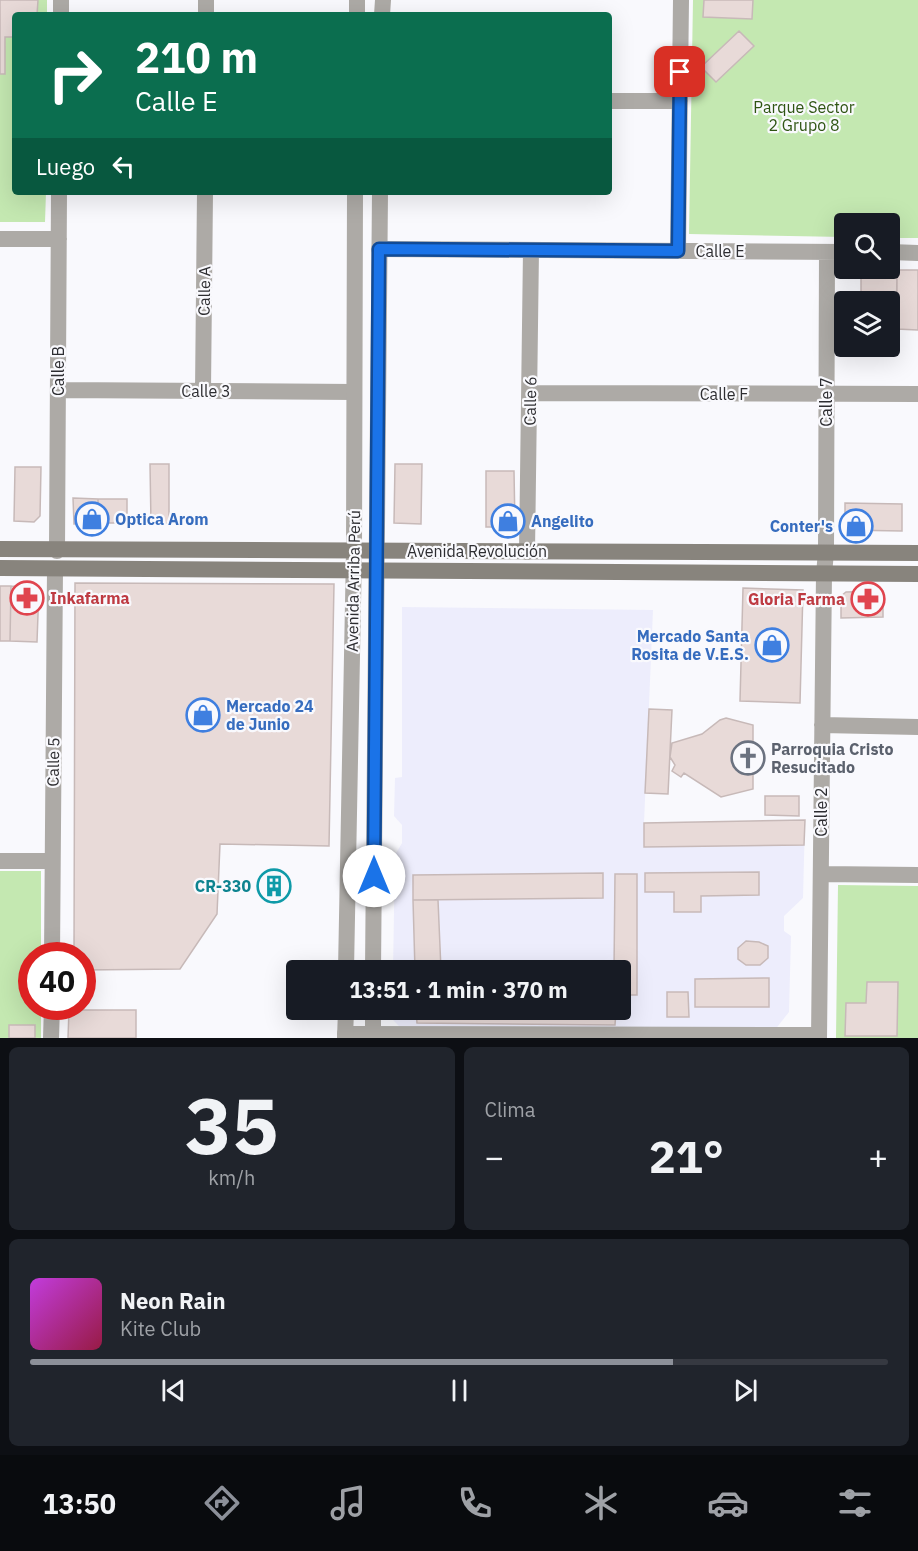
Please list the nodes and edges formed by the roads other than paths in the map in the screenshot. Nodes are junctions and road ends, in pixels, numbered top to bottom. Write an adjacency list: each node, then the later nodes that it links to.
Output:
1 (681, 0): 3 (street)
2 (612, 101): 3 (street)
3 (680, 101): 12 (street)
4 (59, 195): 9 (street, Calle B)
5 (205, 195): 18 (street, Calle A)
6 (355, 195): 19 (street, Avenida Arriba Perú)
7 (380, 195): 10 (street, Avenida Arriba Perú)
8 (0, 239): 9 (street)
9 (59, 239): 17 (street, Calle B)
10 (379, 249): 11 (street, Calle E); 24 (street, Avenida Arriba Perú)
11 (531, 250): 12 (street, Calle E); 20 (street, Calle 6)
12 (678, 251): 13 (street, Calle E)
13 (827, 252): 14 (street, Calle E); 21 (street, Calle 7)
14 (834, 252)
15 (900, 252): 16 (street)
16 (918, 253)
17 (58, 390): 18 (street, Calle 3); 25 (street, Calle B)
18 (204, 391): 19 (street, Calle 3)
19 (354, 392): 26 (street, Avenida Arriba Perú)
20 (530, 393): 21 (street, Calle F); 27 (street, Calle 6)
21 (825, 394): 22 (street, Calle F); 28 (street, Calle 7)
22 (918, 394)
23 (0, 549): 25 (main road, Avenida Revolución)
24 (376, 550): 26 (main road, Avenida Revolución); 27 (main road, Avenida Revolución); 33 (street, Avenida Arriba Perú)
25 (57, 551): 26 (main road, Avenida Revolución)
26 (354, 551): 32 (street, Avenida Arriba Perú)
27 (527, 552): 28 (main road, Avenida Revolución)
28 (826, 552): 29 (main road, Avenida Revolución); 34 (street, Calle 2)
29 (918, 553)
30 (0, 568): 31 (main road, Avenida Revolución)
31 (55, 569): 32 (main road, Avenida Revolución); 39 (street, Calle 5)
32 (354, 571): 33 (main road, Avenida Revolución); 43 (street, Avenida Arriba Perú)
33 (376, 571): 34 (main road, Avenida Revolución); 44 (street, Avenida Arriba Perú)
34 (824, 574): 35 (main road, Avenida Revolución); 36 (street, Calle 2)
35 (918, 574)
36 (822, 725): 37 (street); 40 (street, Calle 2)
37 (918, 727)
38 (0, 861): 39 (street)
39 (52, 861): 42 (street, Calle 5)
40 (821, 874): 41 (street); 51 (street, Calle 2)
41 (918, 875)
42 (52, 942)
43 (346, 960)
44 (374, 960)
45 (52, 1020): 52 (street)
46 (346, 1020): 48 (street)
47 (373, 1020): 50 (street)
48 (345, 1036): 50 (street)
49 (524, 1036): 50 (street); 51 (street)
50 (373, 1037)
51 (819, 1037)
52 (51, 1038)

